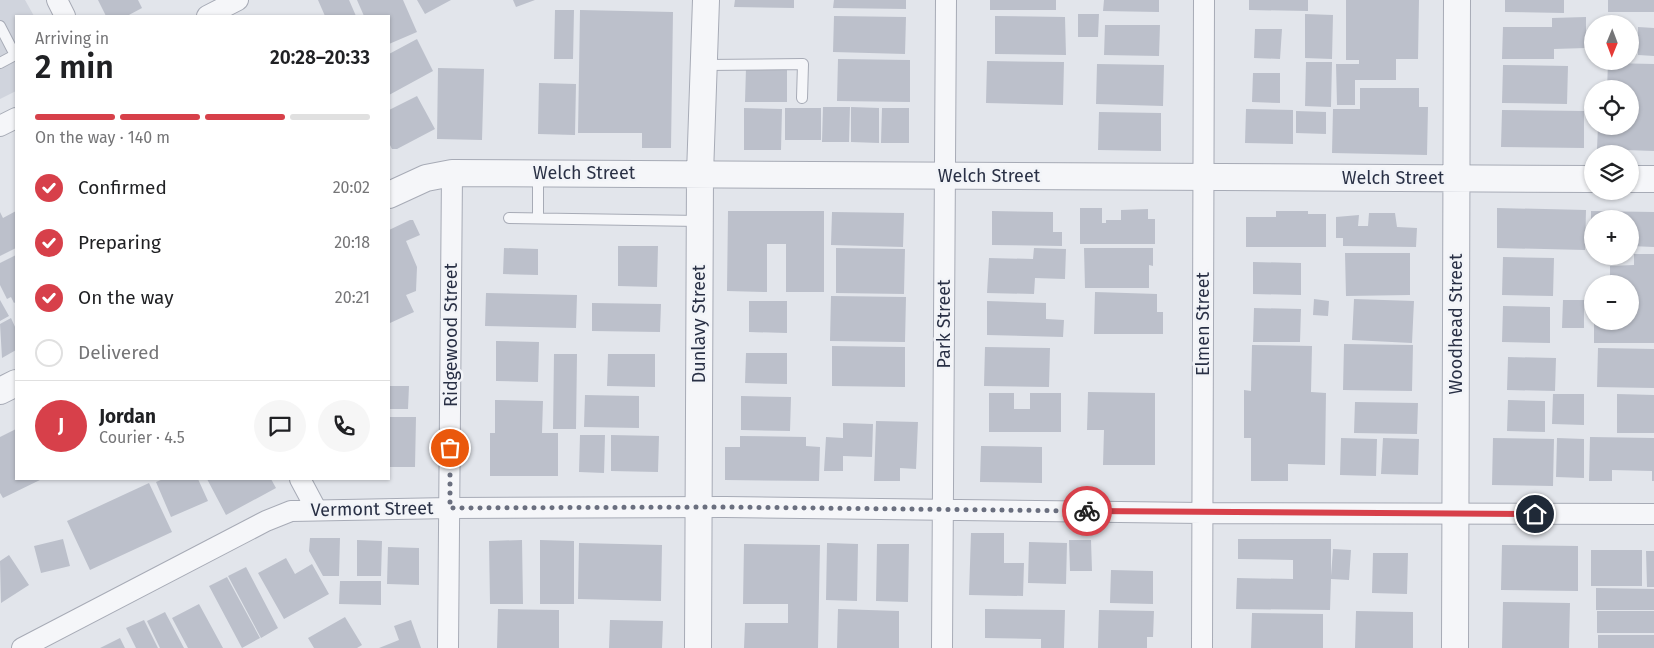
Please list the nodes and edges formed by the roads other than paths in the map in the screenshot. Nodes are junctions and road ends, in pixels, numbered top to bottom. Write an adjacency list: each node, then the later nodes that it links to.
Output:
1 (57, 0): 7 (street)
2 (238, 0): 8 (street)
3 (706, 0): 11 (street, Dunlavy Street)
4 (946, 0): 18 (street, Park Street)
5 (1204, 0): 19 (street, Elmen Street)
6 (1457, 0): 20 (street, Woodhead Street)
7 (65, 15)
8 (209, 15)
9 (0, 26): 10 (lane)
10 (0, 62)
11 (704, 65): 12 (lane); 17 (street, Dunlavy Street)
12 (802, 98)
13 (15, 118): 14 (street)
14 (0, 126)
15 (452, 173): 16 (street, Welch Street); 24 (street, Welch Street); 32 (street, Ridgewood Street)
16 (538, 173): 17 (street, Welch Street); 26 (lane)
17 (700, 174): 18 (street, Welch Street); 27 (street, Dunlavy Street)
18 (945, 175): 19 (street, Welch Street); 34 (street, Park Street)
19 (1203, 177): 20 (street, Welch Street); 35 (street, Elmen Street)
20 (1457, 178): 21 (street, Welch Street); 36 (street, Woodhead Street)
21 (1584, 179)
22 (1639, 179): 23 (street)
23 (1654, 180)
24 (390, 195)
25 (509, 218): 26 (lane)
26 (538, 218): 27 (lane)
27 (700, 221): 31 (street, Dunlavy Street)
28 (15, 384): 29 (street)
29 (0, 391)
30 (301, 480): 33 (street)
31 (699, 507): 32 (street, Vermont Street); 34 (street, Vermont Street); 40 (street, Dunlavy Street)
32 (450, 508): 33 (street, Vermont Street); 39 (street, Ridgewood Street)
33 (316, 509): 38 (street, Vermont Street)
34 (943, 509): 35 (street, Vermont Street); 41 (street, Park Street)
35 (1202, 513): 36 (street, Vermont Street); 42 (street, Elmen Street)
36 (1455, 513): 37 (street, Vermont Street); 43 (street, Woodhead Street)
37 (1654, 514)
38 (22, 648)
39 (448, 648)
40 (698, 648)
41 (942, 648)
42 (1202, 648)
43 (1454, 648)

